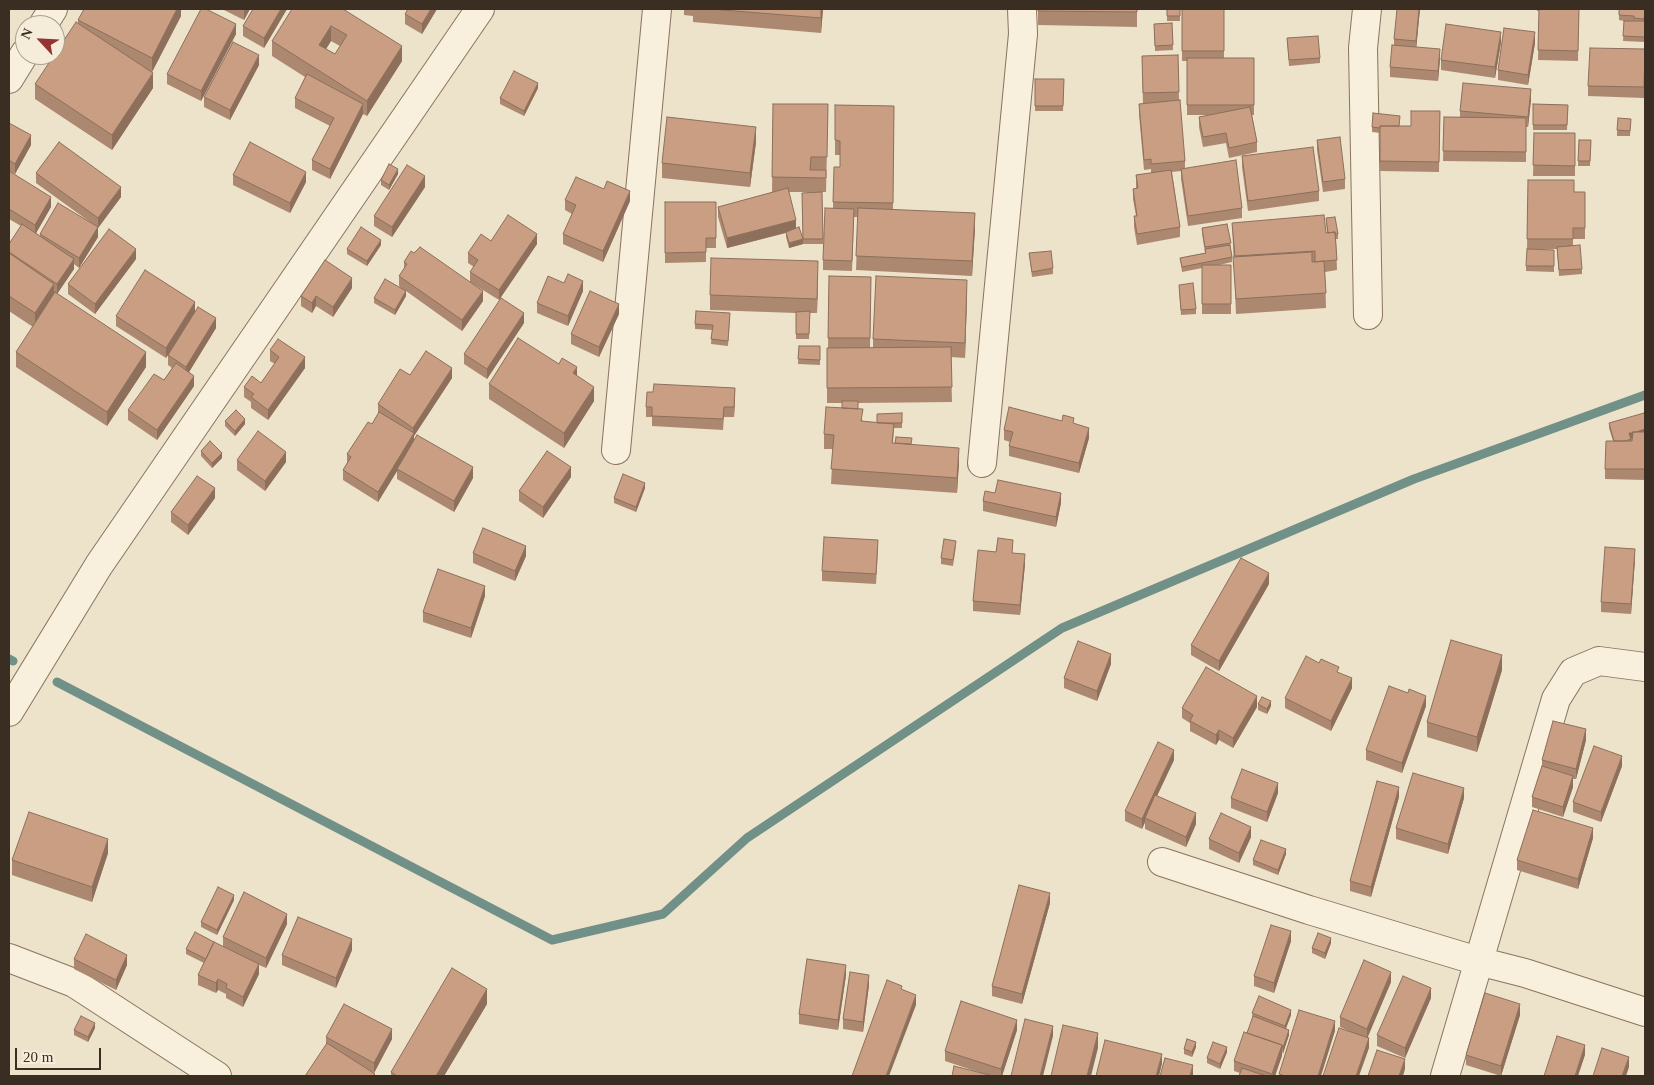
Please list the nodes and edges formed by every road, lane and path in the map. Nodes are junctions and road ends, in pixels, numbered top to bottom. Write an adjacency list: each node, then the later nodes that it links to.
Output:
1 (480, 9): 11 (street)
2 (657, 9): 8 (street)
3 (1022, 9): 9 (street)
4 (1367, 9): 7 (street)
5 (18, 65): 6 (street)
6 (9, 79)
7 (1368, 315)
8 (616, 450)
9 (982, 463)
10 (1645, 667): 14 (street)
11 (9, 712)
12 (1162, 862): 14 (street)
13 (9, 958): 16 (street)
14 (1478, 961): 15 (street); 17 (street)
15 (1645, 1012)
16 (217, 1076)
17 (1445, 1076)

